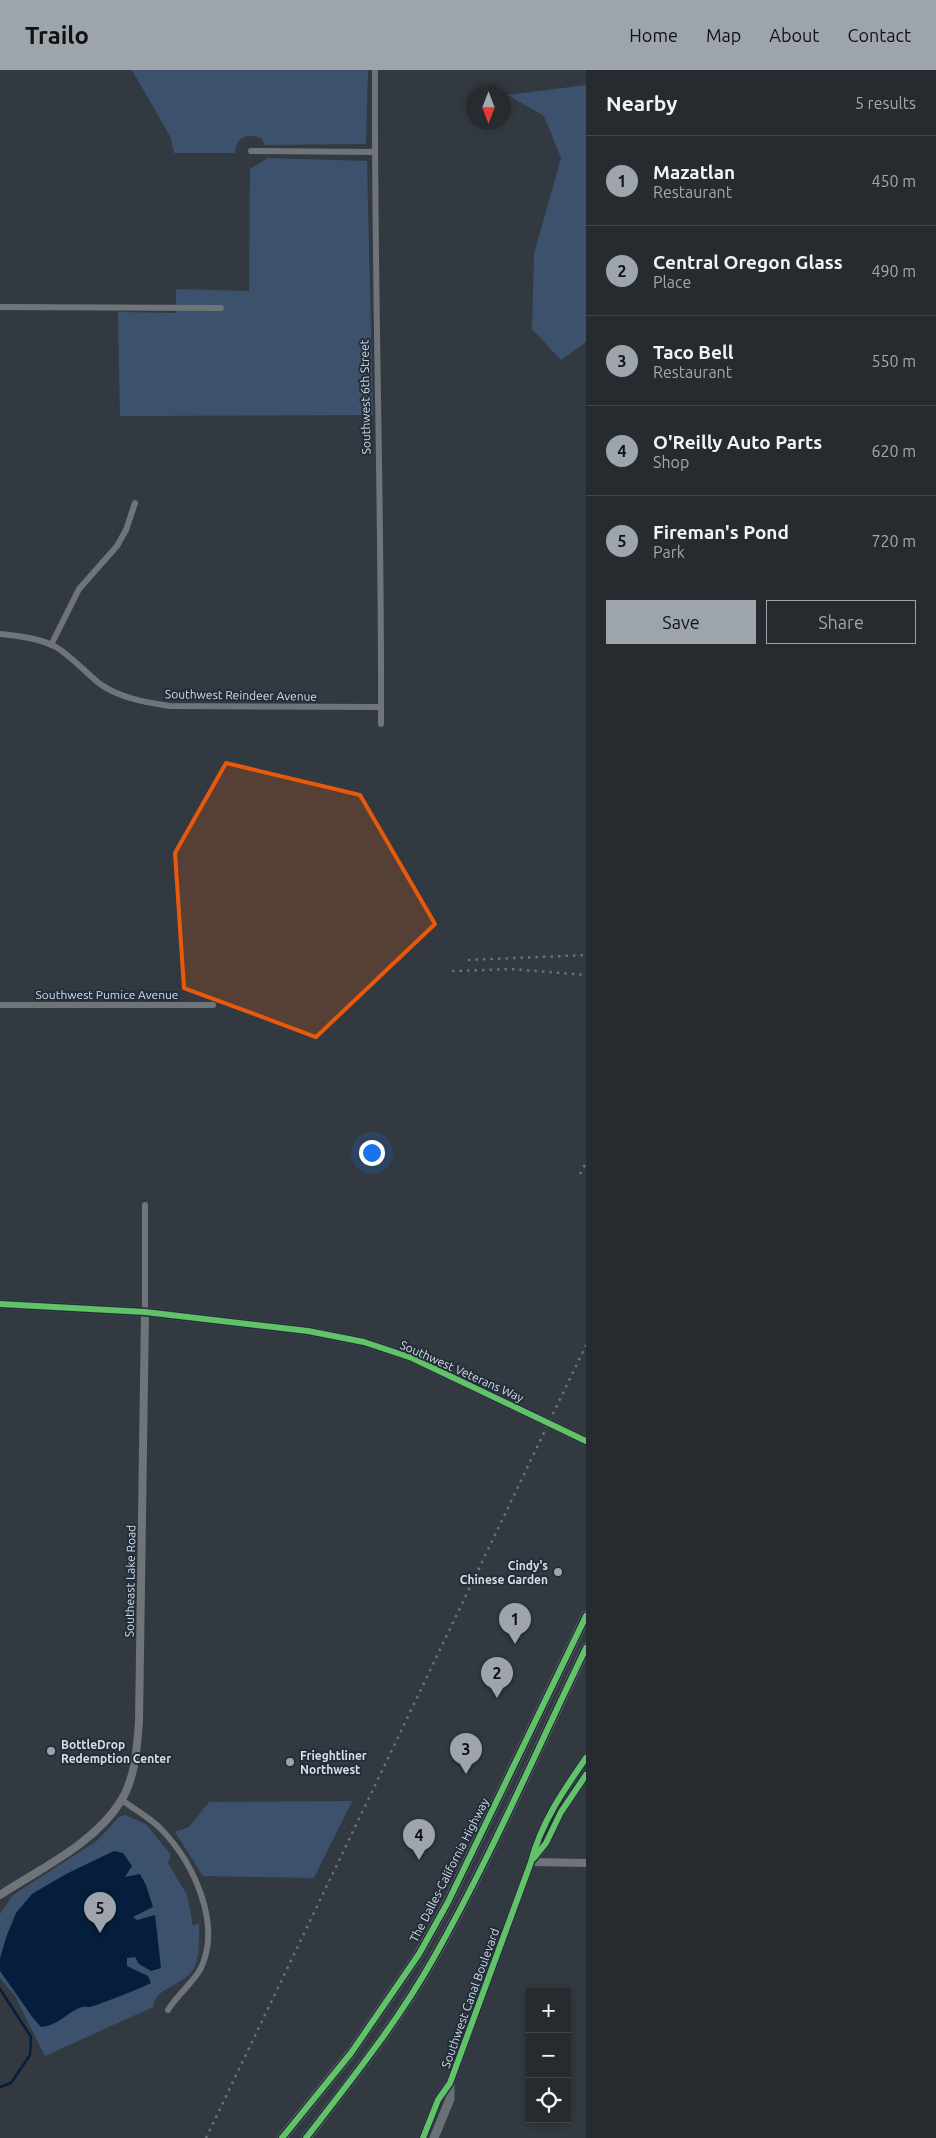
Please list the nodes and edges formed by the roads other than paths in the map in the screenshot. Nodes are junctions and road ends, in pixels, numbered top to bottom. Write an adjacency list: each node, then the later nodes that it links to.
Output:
1 (375, 70): 3 (street, Southwest 6th Street)
2 (251, 152): 3 (street)
3 (375, 152): 9 (street, Southwest 6th Street)
4 (0, 307): 5 (street)
5 (220, 308)
6 (135, 502): 8 (street)
7 (0, 634): 8 (street, Southwest Reindeer Avenue)
8 (51, 645): 9 (street, Southwest Reindeer Avenue)
9 (381, 707): 10 (street, Southwest 6th Street)
10 (381, 724)
11 (0, 1005): 12 (street, Southwest Pumice Avenue)
12 (214, 1005)
13 (145, 1205): 15 (street, Southeast Lake Road)
14 (0, 1304): 15 (main road, Southwest Veterans Way)
15 (145, 1312): 16 (main road, Southwest Veterans Way); 23 (street, Southeast Lake Road)
16 (586, 1441)
17 (586, 1616): 20 (highway, The Dalles-California Highway)
18 (586, 1648): 22 (highway, The Dalles-California Highway)
19 (586, 1758): 24 (main road, Southwest Canal Boulevard)
20 (515, 1762): 22 (highway); 29 (highway, The Dalles-California Highway)
21 (586, 1775): 24 (main road, Southwest Canal Boulevard)
22 (520, 1783): 30 (highway, The Dalles-California Highway)
23 (122, 1800): 26 (street, Southeast Lake Road); 27 (street)
24 (531, 1862): 25 (street); 28 (main road, Southwest Canal Boulevard)
25 (586, 1863)
26 (0, 1895)
27 (168, 2010)
28 (450, 2083): 31 (main road, Southwest Canal Boulevard); 32 (main road)
29 (282, 2138)
30 (306, 2138)
31 (423, 2138)
32 (434, 2138)

